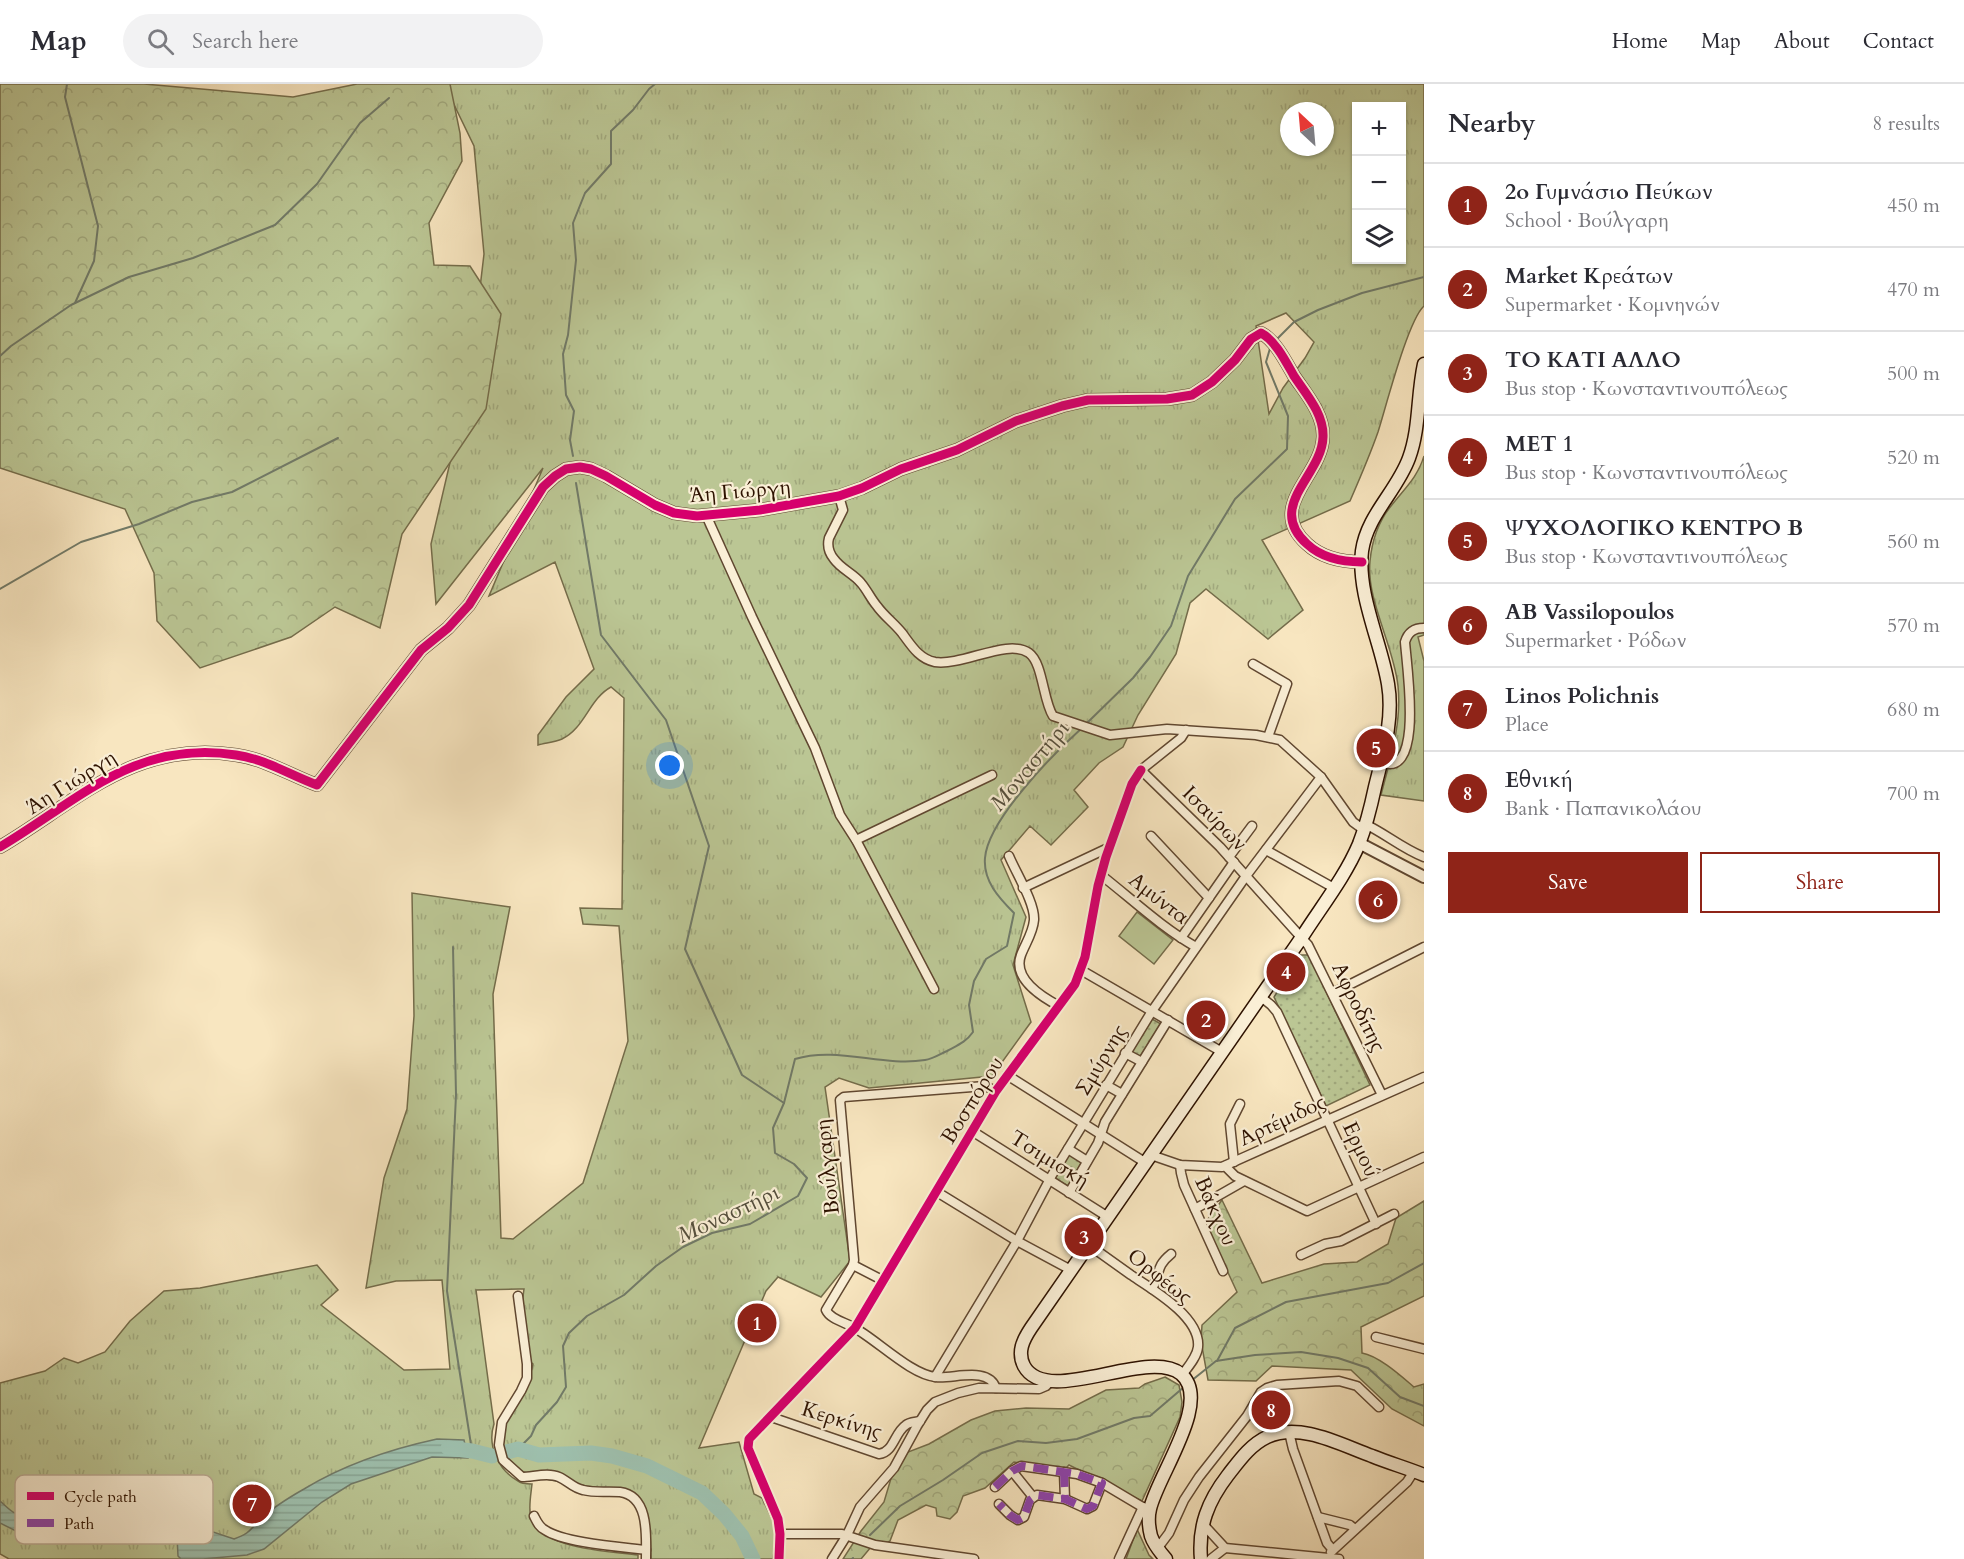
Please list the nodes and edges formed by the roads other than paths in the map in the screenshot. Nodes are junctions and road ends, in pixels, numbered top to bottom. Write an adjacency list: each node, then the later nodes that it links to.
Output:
1 (1424, 364): 4 (main road)
2 (839, 496): 3 (street, Άη Γιώργη); 4 (street, Άη Γιώργη); 7 (street)
3 (706, 515): 16 (street); 18 (street, Άη Γιώργη)
4 (1362, 562): 9 (main road)
5 (1424, 628): 9 (street)
6 (1253, 664): 8 (street)
7 (1186, 730): 8 (street); 10 (street)
8 (1268, 737): 12 (street)
9 (1382, 762): 14 (main road)
10 (1142, 770): 19 (street, Βοσπόρου); 23 (street, Ισαύρων)
11 (992, 775): 16 (street)
12 (1321, 777): 14 (street); 20 (street, Σμύρνης)
13 (1252, 826): 23 (street)
14 (1364, 827): 17 (main road); 22 (street)
15 (1151, 836): 29 (street)
16 (855, 840): 35 (street)
17 (1359, 843): 26 (street); 28 (main road)
18 (0, 847)
19 (1110, 847): 24 (street, Βοσπόρου); 27 (street)
20 (1266, 850): 25 (street, Σμύρνης); 28 (street, Ισαύρων)
21 (1009, 856): 27 (street)
22 (1424, 857)
23 (1232, 860): 25 (street, Ισαύρων); 29 (street)
24 (1101, 875): 31 (street, Αμύντα); 34 (street, Βοσπόρου)
25 (1246, 876): 30 (street, Ισαύρων); 32 (street, Σμύρνης)
26 (1424, 877)
27 (1023, 888): 38 (street)
28 (1334, 888): 30 (main road)
29 (1209, 898): 31 (street)
30 (1302, 937): 36 (street, Αφροδίτης); 37 (main road)
31 (1180, 938): 32 (street, Αμύντα)
32 (1196, 947): 39 (street, Σμύρνης)
33 (1424, 947): 36 (street)
34 (1081, 970): 38 (street, Βοσπόρου); 39 (street)
35 (934, 989)
36 (1333, 993): 49 (street, Αφροδίτης)
37 (1261, 997): 41 (main road); 51 (street, Ερμού)
38 (1059, 1006): 44 (street, Βοσπόρου)
39 (1152, 1011): 40 (street); 42 (street, Σμύρνης)
40 (1168, 1020): 41 (street); 43 (street)
41 (1222, 1052): 57 (main road)
42 (1125, 1053): 43 (street); 46 (street, Σμύρνης)
43 (1142, 1062): 48 (street)
44 (1007, 1075): 47 (street, Βοσπόρου); 52 (street, Αρτέμιδος)
45 (1424, 1077): 49 (street, Αρτέμιδος)
46 (1106, 1085): 48 (street); 52 (street, Σμύρνης)
47 (996, 1091): 53 (street, Βοσπόρου); 74 (street, Βούλγαρη)
48 (1122, 1094): 54 (street)
49 (1382, 1095): 51 (street, Αρτέμιδος)
50 (1240, 1104): 59 (street)
51 (1327, 1119): 59 (street, Αρτέμιδος); 63 (street, Ερμού)
52 (1083, 1123): 54 (street, Αρτέμιδος); 55 (street, Σμύρνης)
53 (972, 1131): 61 (street, Τσιμισκή); 64 (street, Βοσπόρου)
54 (1101, 1134): 57 (street, Αρτέμιδος); 58 (street)
55 (1068, 1149): 58 (street); 61 (street, Σμύρνης)
56 (1424, 1157): 63 (street)
57 (1148, 1159): 60 (street, Αρτέμιδος); 68 (main road)
58 (1087, 1161): 65 (street)
59 (1230, 1164): 60 (street, Αρτέμιδος); 62 (street)
60 (1180, 1165): 66 (street, Βάκχου)
61 (1050, 1181): 65 (street, Τσιμισκή); 70 (street, Σμύρνης)
62 (1244, 1181): 63 (street); 66 (street)
63 (1359, 1187): 69 (street, Ερμού)
64 (937, 1192): 70 (street); 77 (street, Βοσπόρου)
65 (1069, 1193): 68 (street, Τσιμισκή)
66 (1195, 1209): 76 (street, Βάκχου)
67 (1394, 1214): 69 (street)
68 (1108, 1218): 71 (main road)
69 (1376, 1224): 73 (street)
70 (1017, 1240): 75 (street); 83 (street, Σμύρνης)
71 (1089, 1245): 75 (main road); 78 (street, Ορφέως)
72 (1171, 1254): 78 (street)
73 (1301, 1255)
74 (853, 1264): 77 (street); 80 (street)
75 (1071, 1270): 84 (main road)
76 (1223, 1271)
77 (884, 1281): 80 (street, Βοσπόρου)
78 (1152, 1289): 85 (street, Ορφέως)
79 (518, 1296): 109 (street)
80 (855, 1328): 83 (street); 88 (street, Βοσπόρου)
81 (1376, 1337): 82 (street)
82 (1424, 1349)
83 (935, 1377): 86 (street)
84 (1051, 1381): 85 (main road); 86 (street)
85 (1186, 1381): 99 (main road)
86 (996, 1388): 89 (street)
87 (1379, 1407): 107 (street)
88 (772, 1417): 89 (street, Κερκίνης); 104 (street, Βοσπόρου)
89 (921, 1421): 105 (street)
90 (1289, 1432): 93 (main road); 101 (street); 102 (main road)
91 (1012, 1471): 92 (street); 95 (street); 96 (street)
92 (1064, 1472): 94 (street); 97 (street)
93 (1419, 1473): 103 (street)
94 (1102, 1483): 97 (street); 99 (street)
95 (994, 1487)
96 (1033, 1497): 97 (street); 98 (street)
97 (1065, 1499)
98 (999, 1504)
99 (1146, 1509): 107 (main road); 114 (street)
100 (534, 1516): 109 (street)
101 (1318, 1517): 103 (street); 108 (street)
102 (1202, 1523): 106 (street); 116 (main road)
103 (1355, 1529): 108 (street)
104 (780, 1534): 105 (street); 111 (street)
105 (847, 1535): 112 (street); 113 (street)
106 (1225, 1548): 110 (street); 117 (street)
107 (1157, 1549): 115 (main road)
108 (1333, 1550): 110 (street)
109 (646, 1554)
110 (1325, 1558): 118 (street)
111 (779, 1559)
112 (832, 1559)
113 (974, 1559)
114 (1119, 1559)
115 (1166, 1559)
116 (1201, 1559)
117 (1211, 1559)
118 (1339, 1559)

